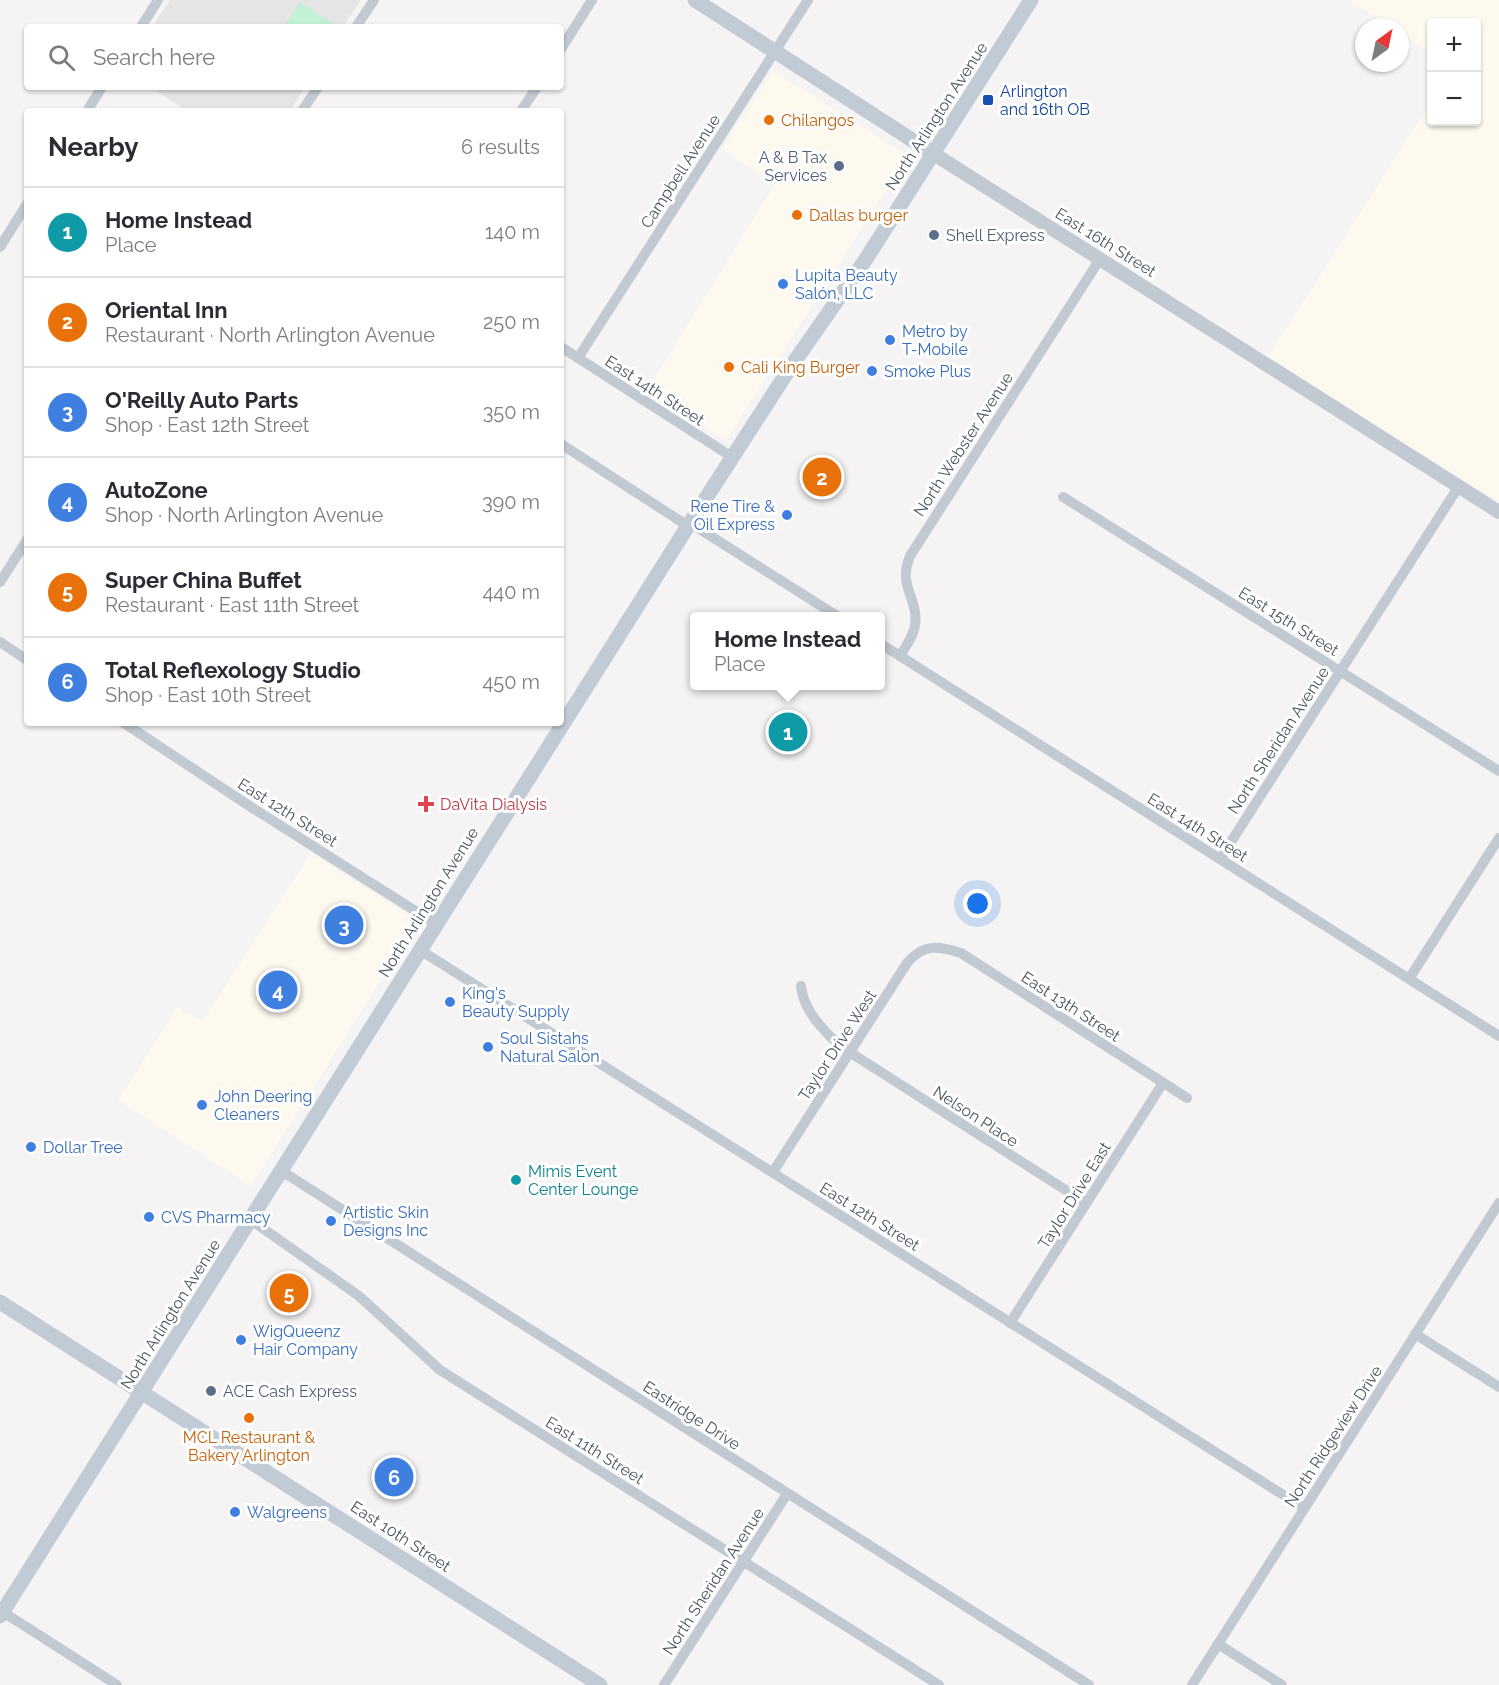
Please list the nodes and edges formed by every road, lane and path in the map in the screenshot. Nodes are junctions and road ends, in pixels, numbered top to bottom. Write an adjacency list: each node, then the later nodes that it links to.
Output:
1 (158, 0): 7 (street)
2 (374, 0): 8 (street)
3 (592, 0): 9 (street)
4 (695, 0): 10 (main road, East 16th Street)
5 (807, 0): 10 (street, Campbell Avenue)
6 (1031, 0): 17 (main road, North Arlington Avenue)
7 (143, 24)
8 (359, 24)
9 (564, 44)
10 (775, 51): 17 (main road, East 16th Street); 22 (street, Campbell Avenue)
11 (100, 90): 14 (street)
12 (316, 90): 15 (street)
13 (535, 90): 16 (street)
14 (89, 108)
15 (304, 108)
16 (523, 108)
17 (934, 154): 20 (street, East 16th Street); 24 (main road, North Arlington Avenue)
18 (24, 209): 19 (street)
19 (0, 246)
20 (1100, 259): 25 (street, East 16th Street); 34 (street, North Webster Avenue)
21 (564, 349): 22 (street, East 14th Street)
22 (578, 358): 24 (street, East 14th Street)
23 (564, 446): 28 (street)
24 (732, 457): 28 (main road, North Arlington Avenue)
25 (1459, 486): 27 (street, East 16th Street); 36 (street, North Sheridan Avenue)
26 (1063, 497): 36 (street, East 15th Street)
27 (1499, 512)
28 (689, 524): 31 (street); 37 (main road, North Arlington Avenue)
29 (24, 545): 30 (street)
30 (0, 582)
31 (831, 612)
32 (0, 642): 35 (street)
33 (885, 647): 34 (street, East 14th Street)
34 (900, 656): 42 (street, East 14th Street)
35 (24, 658)
36 (1341, 671): 40 (street, East 15th Street); 42 (street, North Sheridan Avenue)
37 (564, 716)
38 (129, 726): 43 (street, East 12th Street)
39 (558, 726): 43 (main road, North Arlington Avenue)
40 (1499, 771)
41 (1499, 838): 46 (street)
42 (1220, 859): 46 (street, East 14th Street)
43 (436, 924): 45 (main road, North Arlington Avenue)
44 (936, 946): 49 (street, Taylor Drive West); 50 (street, East 13th Street)
45 (420, 950): 52 (main road, North Arlington Avenue); 53 (street, East 12th Street)
46 (1409, 979): 48 (street, East 14th Street)
47 (801, 986): 49 (street, Nelson Place)
48 (1499, 1036)
49 (850, 1053): 53 (street, Taylor Drive West); 54 (street, Nelson Place)
50 (1163, 1083): 51 (street, East 13th Street); 54 (street, Taylor Drive East)
51 (1187, 1098)
52 (280, 1170): 56 (main road, North Arlington Avenue); 62 (street, Eastridge Drive)
53 (773, 1172): 58 (street, East 12th Street)
54 (1086, 1203): 58 (street, Taylor Drive East)
55 (1499, 1203): 59 (street, North Ridgeview Drive)
56 (251, 1220): 61 (main road, North Arlington Avenue); 64 (street, East 11th Street)
57 (0, 1302): 61 (main road, East 10th Street)
58 (1010, 1323): 63 (street, East 12th Street)
59 (1415, 1334): 60 (street); 63 (street, North Ridgeview Drive)
60 (1499, 1387)
61 (142, 1393): 65 (main road, North Arlington Avenue); 68 (main road, East 10th Street)
62 (787, 1494): 64 (street, North Sheridan Avenue); 71 (street, Eastridge Drive)
63 (1305, 1508): 66 (street, North Ridgeview Drive)
64 (743, 1561): 69 (street, North Sheridan Avenue); 70 (street, East 11th Street)
65 (1, 1614): 67 (street)
66 (1218, 1644): 72 (street, North Ridgeview Drive); 73 (street)
67 (117, 1685)
68 (600, 1685)
69 (664, 1685)
70 (939, 1685)
71 (1089, 1685)
72 (1192, 1685)
73 (1282, 1685)

